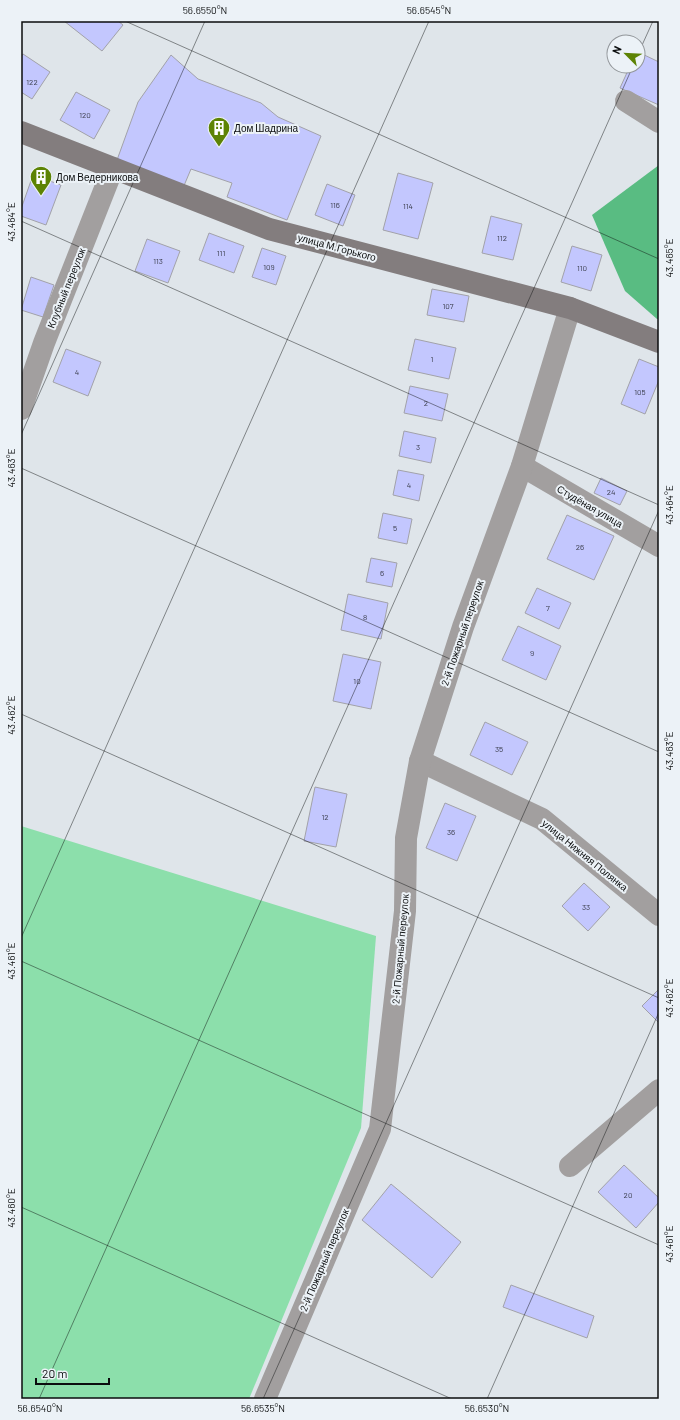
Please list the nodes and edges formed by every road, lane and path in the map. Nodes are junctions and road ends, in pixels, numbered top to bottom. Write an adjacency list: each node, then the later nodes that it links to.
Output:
1 (626, 101): 2 (street)
2 (659, 122)
3 (21, 132): 4 (street, улица М.Горького)
4 (113, 168): 5 (street, улица М.Горького); 7 (street, Клубный переулок)
5 (570, 308): 6 (street, улица М.Горького); 8 (street, 2-й Пожарный переулок)
6 (659, 342)
7 (21, 409)
8 (522, 466): 9 (street, Студёная улица); 10 (street, 2-й Пожарный переулок)
9 (659, 546)
10 (420, 761): 11 (street, улица Нижняя Полянка); 14 (street, 2-й Пожарный переулок)
11 (659, 915)
12 (659, 1090): 13 (street)
13 (570, 1166)
14 (265, 1399)

